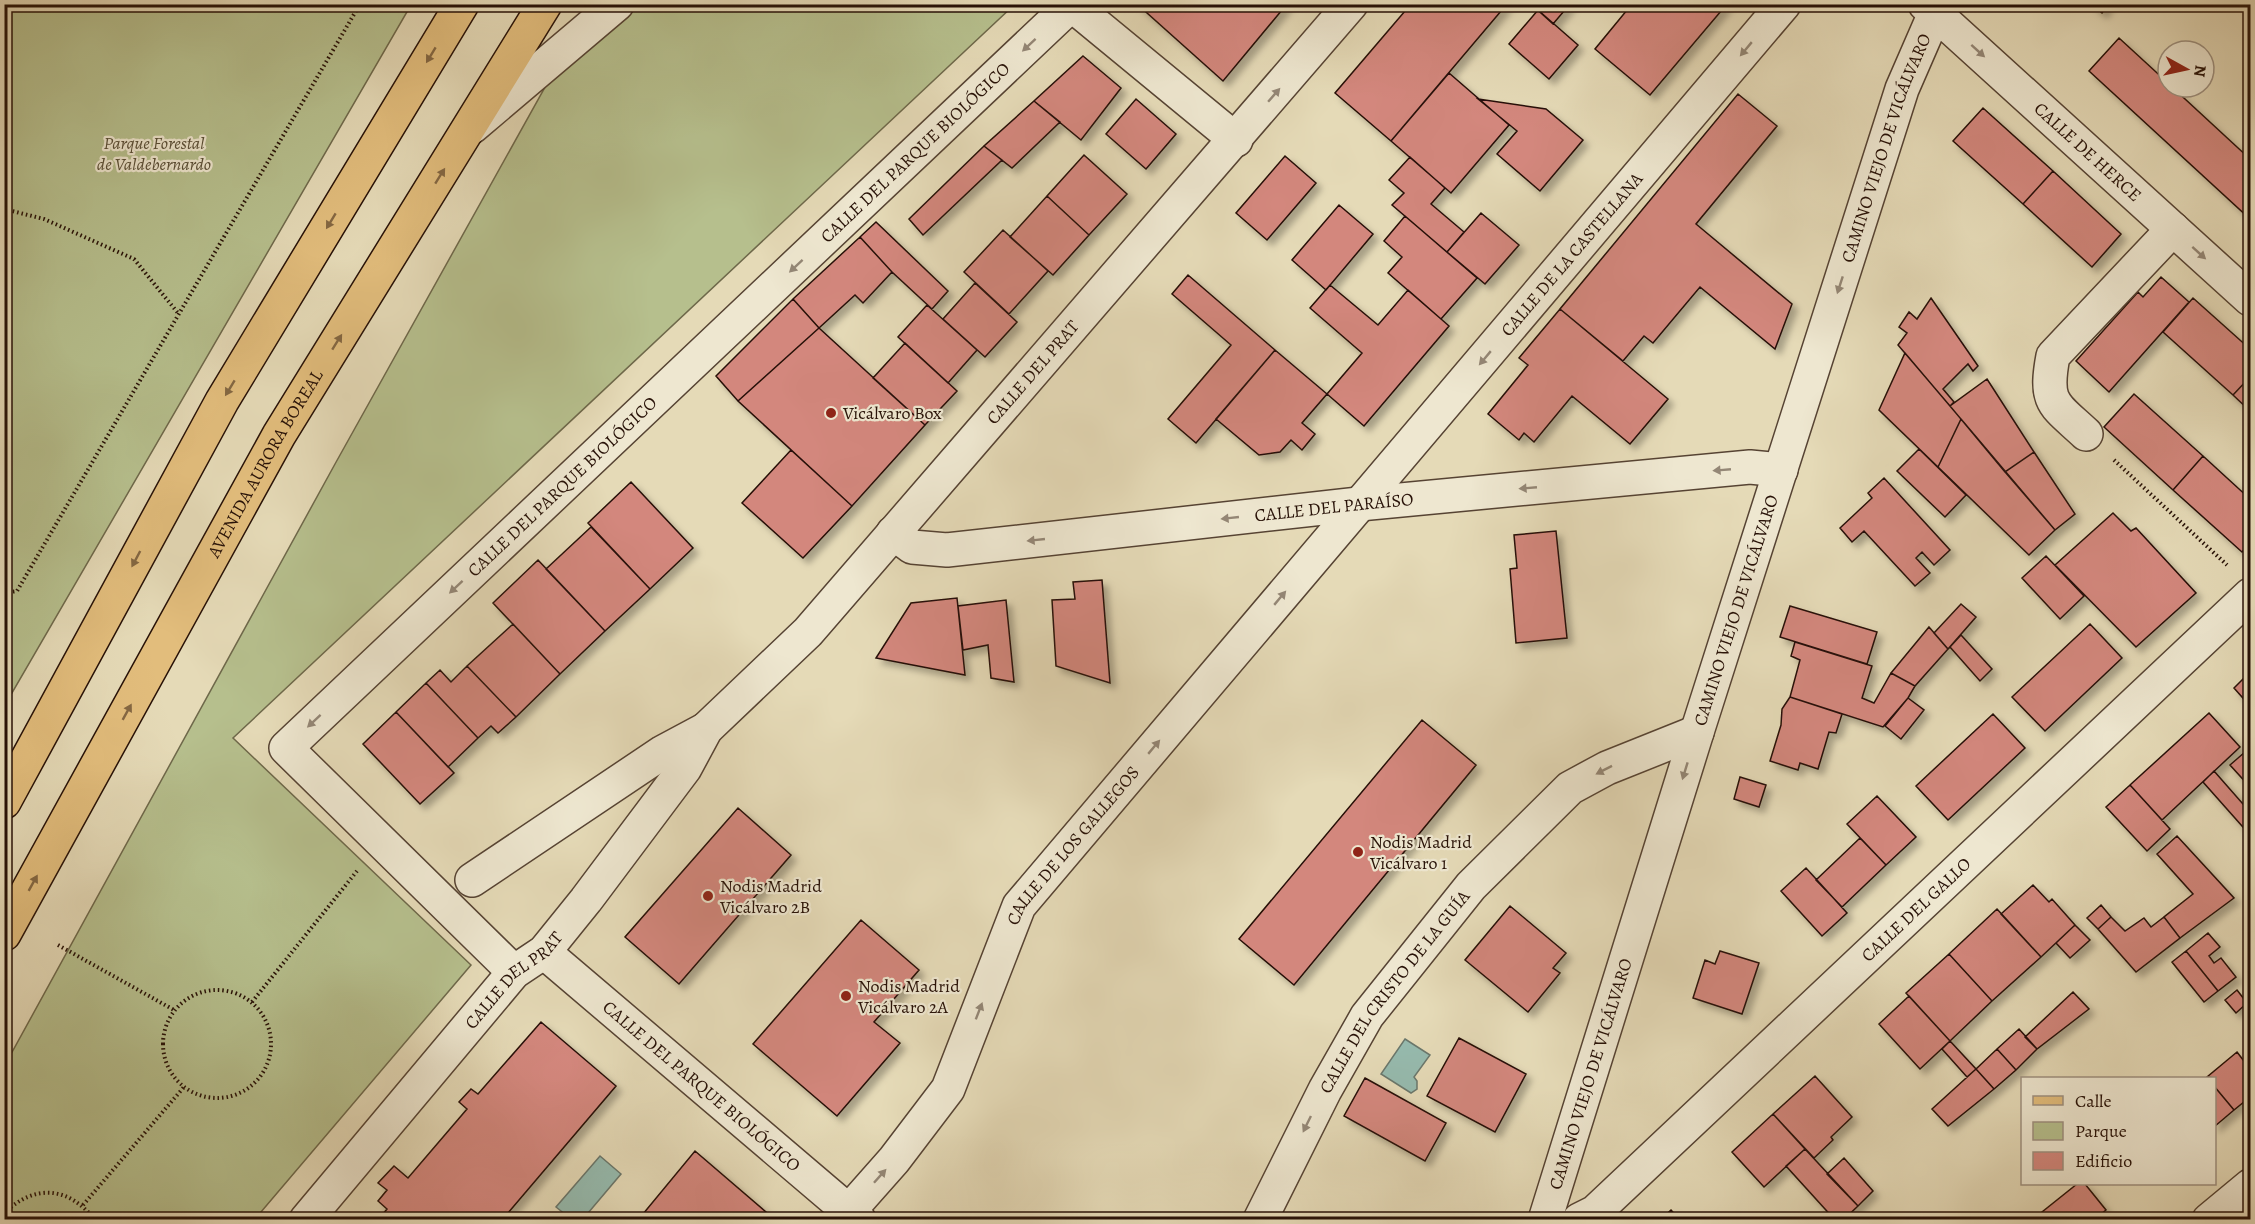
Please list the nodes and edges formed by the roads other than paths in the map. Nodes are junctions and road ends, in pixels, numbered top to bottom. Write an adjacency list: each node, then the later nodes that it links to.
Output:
1 (462, 4): 19 (main road, one-way to 19)
2 (545, 4): 8 (main road, AVENIDA AURORA BOREAL)
3 (617, 4): 8 (street)
4 (1351, 4): 9 (street, CALLE DEL PRAT, one-way to 4)
5 (1784, 4): 14 (street, CALLE DE LA CASTELLANA, one-way to 14)
6 (1072, 5): 9 (street); 23 (street, CALLE DEL PARQUE BIOLÓGICO, one-way to 23)
7 (1933, 7): 10 (street, CALLE DE HERCE, one-way to 10); 13 (street, CAMINO VIEJO DE VICÁLVARO, one-way to 13)
8 (469, 130): 21 (main road, AVENIDA AURORA BOREAL, one-way to 8)
9 (1236, 140): 15 (street, CALLE DEL PRAT)
10 (2173, 229): 11 (street, CALLE DE HERCE, one-way to 11); 12 (street)
11 (2250, 299)
12 (2086, 435)
13 (1781, 470): 14 (street, CALLE DEL PARAÍSO, one-way to 14); 18 (street, CAMINO VIEJO DE VICÁLVARO)
14 (1359, 504): 15 (street, CALLE DEL PARAÍSO, one-way to 15); 25 (street, CALLE DE LOS GALLEGOS, one-way to 14)
15 (893, 533): 17 (street, CALLE DEL PRAT)
16 (2241, 582): 29 (street, CALLE DEL GALLO)
17 (706, 729): 20 (street, CALLE DEL PRAT); 22 (street, CALLE DEL PRAT)
18 (1697, 732): 26 (street, CAMINO VIEJO DE VICÁLVARO, one-way to 26); 28 (street, CALLE DEL CRISTO DE LA GUÍA, one-way to 28)
19 (4, 802)
20 (472, 880)
21 (4, 934)
22 (544, 952): 23 (street, CALLE DEL PRAT); 25 (street, CALLE DEL PARQUE BIOLÓGICO)
23 (514, 972): 27 (street, CALLE DEL PRAT)
24 (2250, 1186): 30 (street)
25 (849, 1216)
26 (1553, 1218)
27 (306, 1220)
28 (1260, 1220)
29 (1579, 1220)
30 (2209, 1220)

